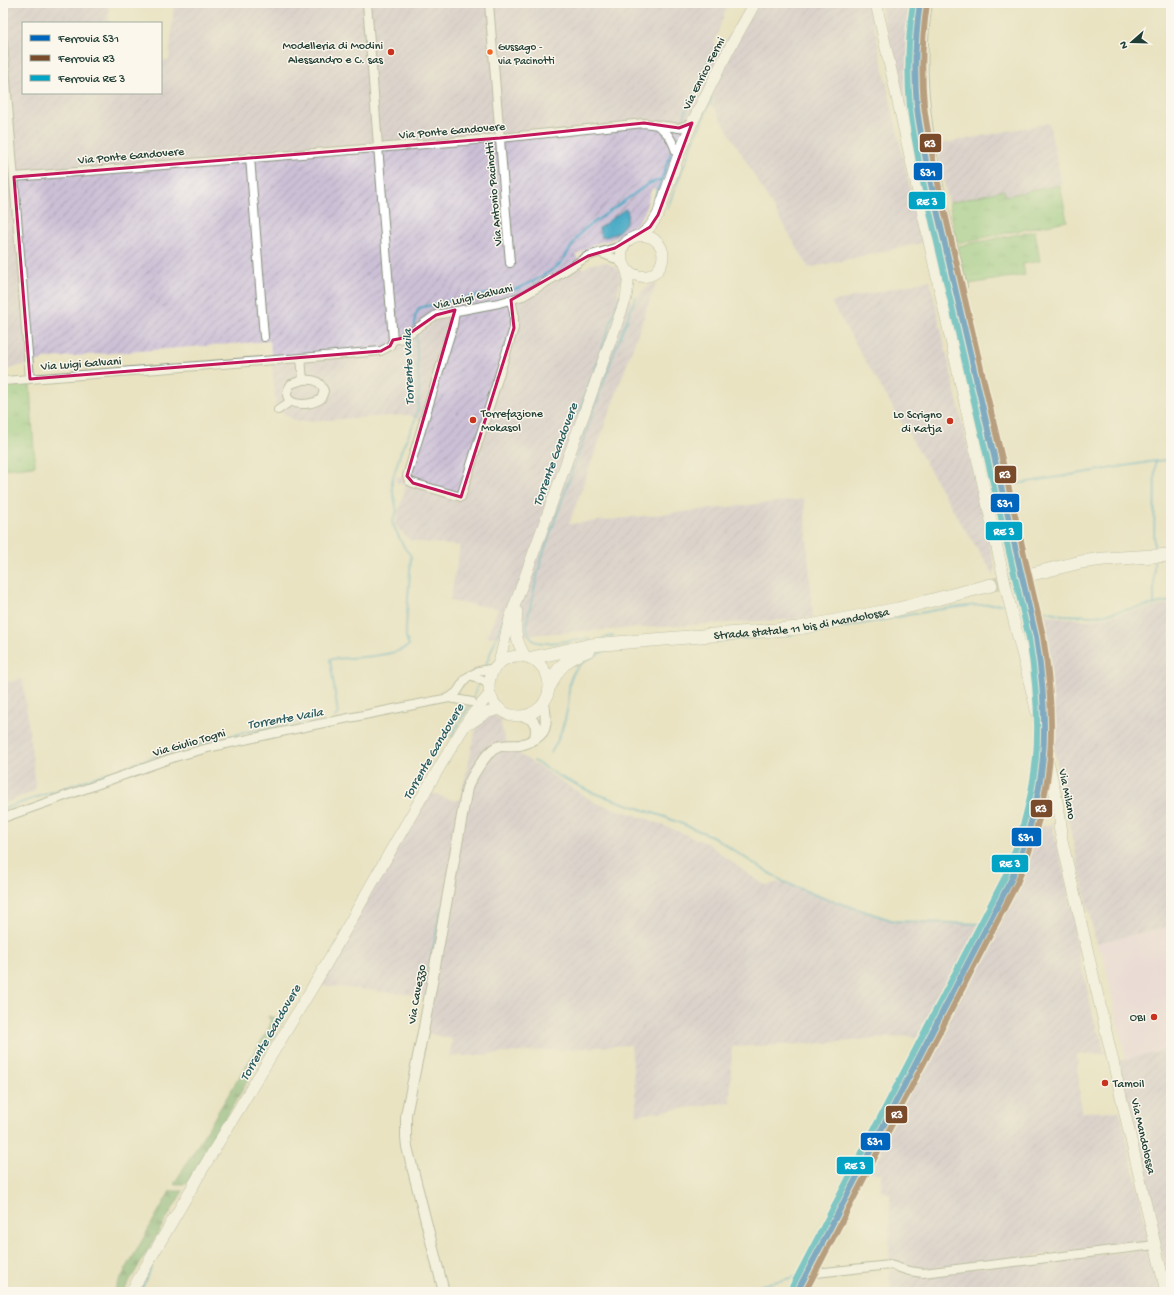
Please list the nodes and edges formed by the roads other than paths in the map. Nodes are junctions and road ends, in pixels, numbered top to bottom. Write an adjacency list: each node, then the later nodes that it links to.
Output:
1 (367, 3): 10 (street)
2 (489, 3): 9 (street, Via Antonio Pacinotti)
3 (755, 3): 7 (main road, Via Enrico Fermi)
4 (876, 3): 52 (main road, Via Milano)
5 (928, 3): 22 (street)
6 (3, 43): 13 (street, Via Luigi Galvani)
7 (692, 123): 8 (street, Via Ponte Gandovere); 11 (main road, Via Enrico Fermi)
8 (656, 124): 9 (street, Via Ponte Gandovere); 11 (street)
9 (500, 138): 10 (street, Via Ponte Gandovere); 19 (street, Via Antonio Pacinotti)
10 (378, 148): 12 (street, Via Ponte Gandovere); 27 (street)
11 (678, 157): 14 (main road, Via Enrico Fermi)
12 (250, 158): 13 (street, Via Ponte Gandovere); 26 (street)
13 (14, 177): 29 (street, Via Luigi Galvani)
14 (658, 215): 15 (main road); 17 (main road)
15 (640, 235): 16 (main road); 17 (main road)
16 (626, 242): 18 (street, Via Luigi Galvani); 20 (main road)
17 (660, 245): 21 (main road)
18 (601, 253): 20 (street); 24 (street, Via Luigi Galvani)
19 (510, 263)
20 (625, 268): 21 (main road); 23 (main road)
21 (649, 276): 23 (main road)
22 (963, 286)
23 (626, 298): 37 (main road)
24 (511, 300): 25 (street, Via Luigi Galvani); 25 (street)
25 (455, 311): 27 (street, Via Luigi Galvani)
26 (264, 337)
27 (393, 340): 28 (street, Via Luigi Galvani)
28 (301, 358): 29 (street, Via Luigi Galvani); 30 (street)
29 (30, 379): 31 (street)
30 (302, 380): 32 (street); 32 (street)
31 (3, 381)
32 (291, 401): 33 (street)
33 (278, 410)
34 (1171, 555): 35 (main road)
35 (1032, 574)
36 (991, 585): 38 (main road, Strada statale 11 bis di Mandolossa)
37 (518, 598): 39 (main road); 40 (main road)
38 (608, 644): 39 (main road, Strada statale 11 bis di Mandolossa); 42 (main road, Strada statale 11 bis di Mandolossa)
39 (529, 657): 40 (main road); 42 (main road)
40 (494, 667): 41 (street); 43 (main road)
41 (471, 675): 43 (street); 44 (street)
42 (550, 685): 46 (main road)
43 (488, 687): 47 (main road); 49 (main road)
44 (449, 698): 45 (street); 51 (street, Via Giulio Togni)
45 (468, 701)
46 (544, 704): 48 (main road); 50 (street)
47 (500, 709): 48 (main road); 49 (main road)
48 (524, 716): 50 (street)
49 (463, 730): 54 (main road)
50 (535, 739): 55 (street, Via Cavezzo)
51 (3, 818)
52 (1086, 940): 53 (main road, Via Mandolossa)
53 (1156, 1245): 56 (street); 57 (main road, Via Mandolossa)
54 (131, 1292)
55 (444, 1292)
56 (803, 1292)
57 (1166, 1292)

